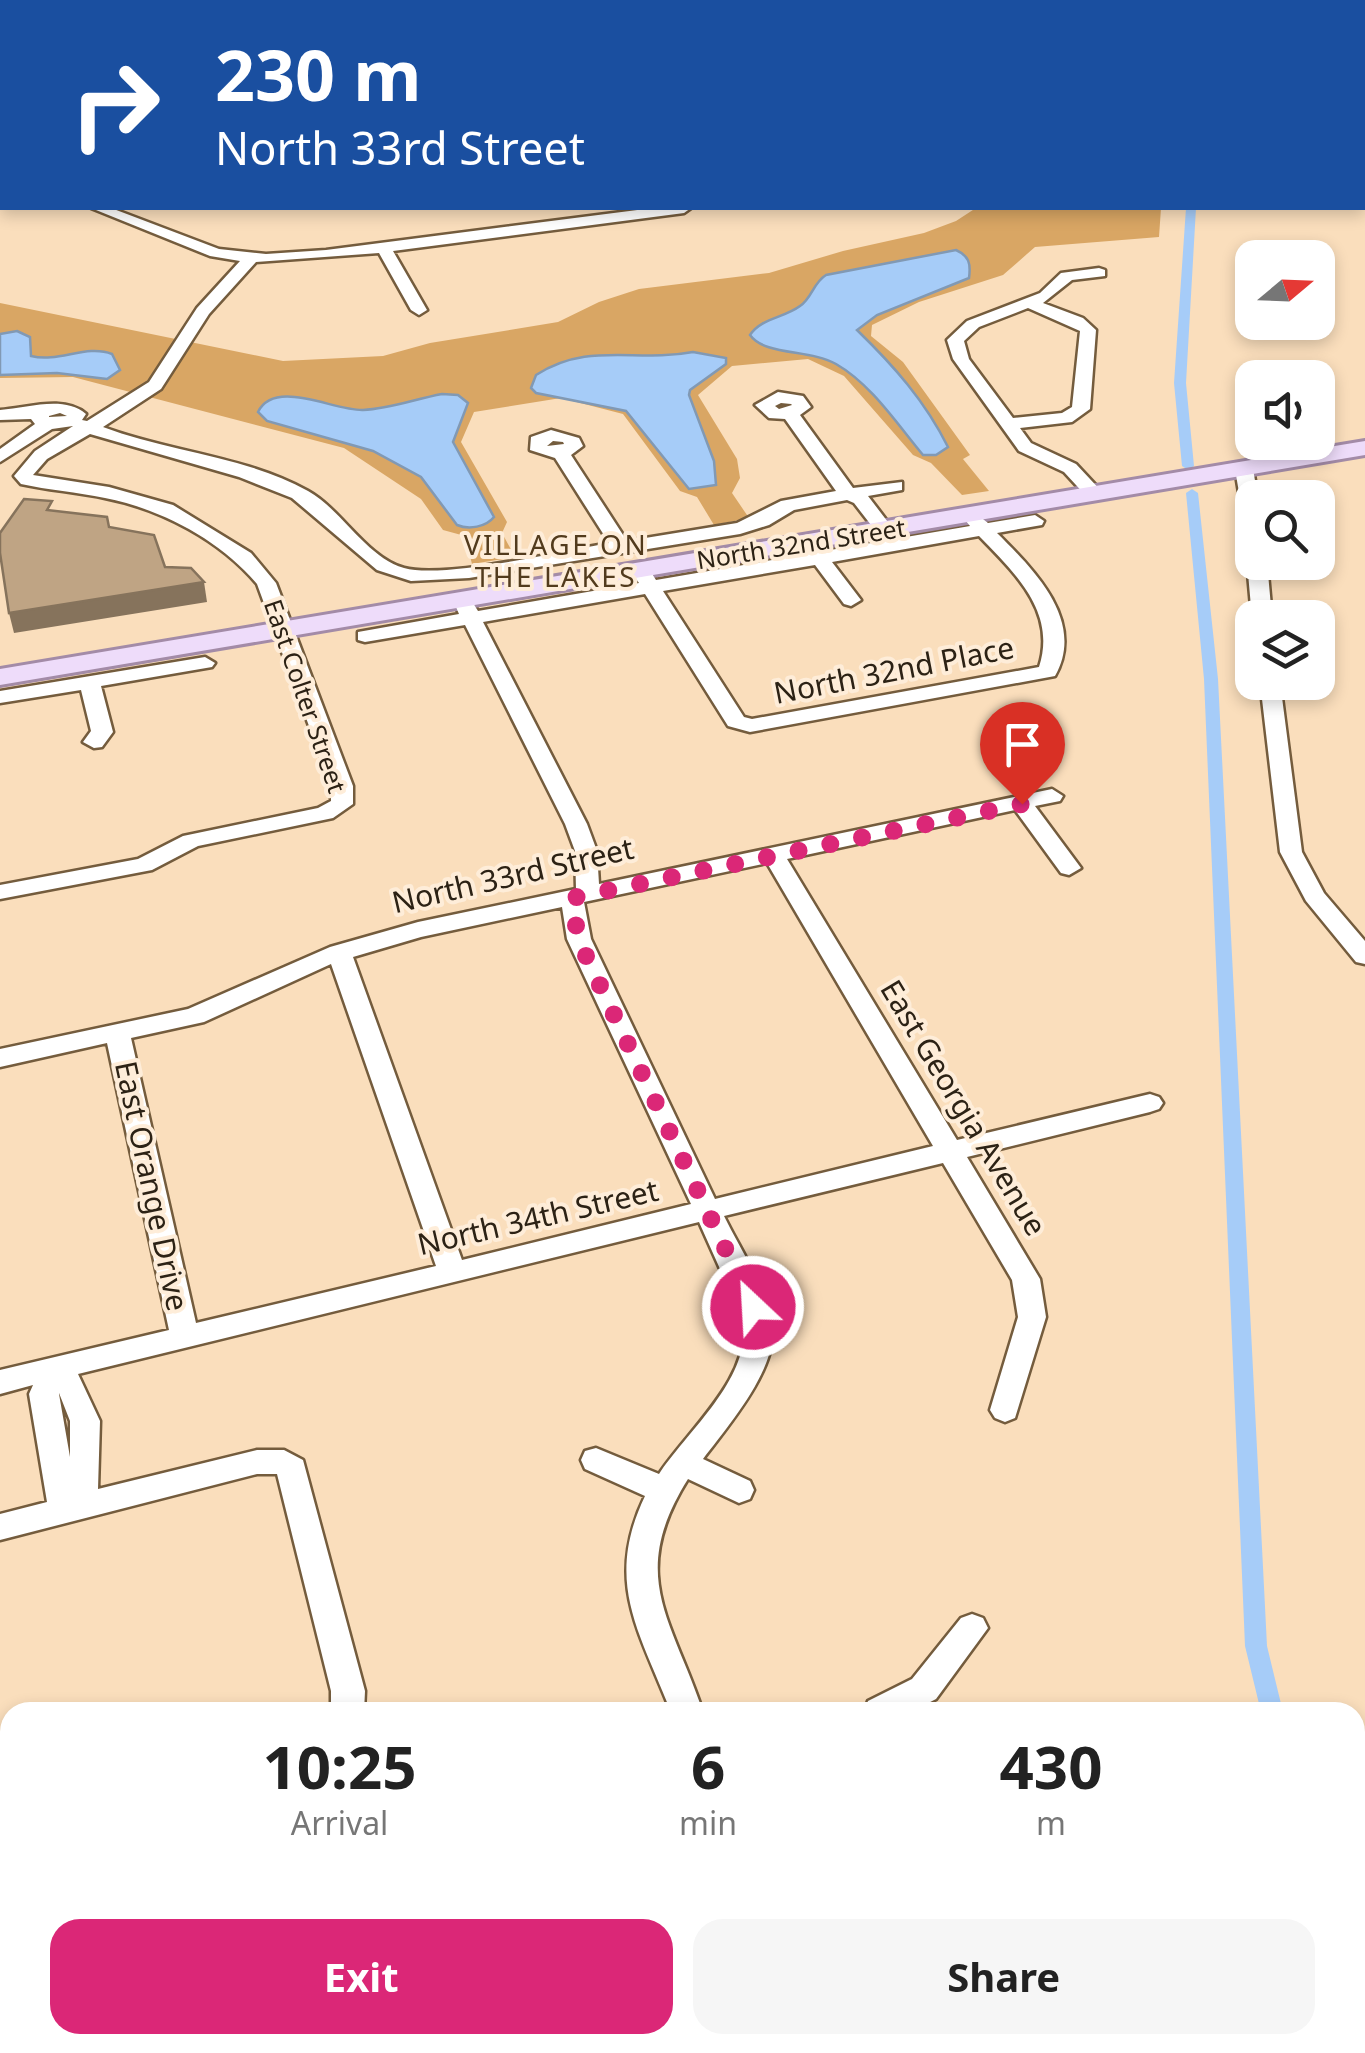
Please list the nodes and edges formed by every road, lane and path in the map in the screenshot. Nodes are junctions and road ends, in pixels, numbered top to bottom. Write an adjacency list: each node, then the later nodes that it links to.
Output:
1 (1026, 0): 2 (street)
2 (1038, 0)
3 (103, 210): 6 (street)
4 (669, 210): 5 (street)
5 (383, 247): 6 (street); 9 (street)
6 (252, 258): 13 (street, East Colter Street)
7 (1098, 273): 8 (street)
8 (1032, 304): 14 (street); 14 (street)
9 (419, 310)
10 (790, 414): 22 (street)
11 (0, 415): 12 (street)
12 (44, 418): 13 (street); 17 (street)
13 (80, 424): 25 (street); 30 (street, East Colter Street)
14 (1009, 424): 21 (street)
15 (1365, 448): 18 (main road, North 32nd Street)
16 (560, 453): 25 (street)
17 (0, 458)
18 (1244, 469): 19 (street); 21 (main road, North 32nd Street)
19 (1246, 480)
20 (895, 486): 22 (street)
21 (1086, 496): 24 (main road, North 32nd Street)
22 (864, 514): 24 (main road, North 32nd Street); 25 (street); 27 (main road, North 32nd Street)
23 (1035, 521): 24 (street, North 32nd Street)
24 (976, 523): 26 (street, North 32nd Street); 27 (street, North 32nd Place)
25 (620, 547)
26 (820, 558): 27 (street, North 32nd Street); 28 (street)
27 (646, 579): 29 (main road, North 32nd Street)
28 (851, 600)
29 (467, 609): 30 (main road, North 32nd Street); 31 (street, North 32nd Street); 43 (street)
30 (283, 630): 33 (main road, North 32nd Street); 42 (street, East Colter Street)
31 (365, 636)
32 (205, 663): 34 (street)
33 (0, 677)
34 (90, 682): 35 (street); 37 (street)
35 (0, 697)
36 (1272, 700): 45 (street)
37 (94, 742)
38 (1052, 796): 39 (street, North 33rd Street)
39 (1022, 804): 40 (street, North 33rd Street); 41 (street)
40 (774, 854): 43 (street, North 33rd Street); 49 (street, East Georgia Avenue)
41 (1069, 868)
42 (0, 892)
43 (580, 895): 44 (street, North 33rd Street); 50 (street)
44 (340, 952): 46 (street, North 33rd Street); 51 (street)
45 (1365, 956)
46 (118, 1034): 47 (street, North 33rd Street); 52 (street, East Orange Drive)
47 (0, 1058)
48 (1150, 1102): 49 (street, North 34th Street)
49 (952, 1153): 50 (street, North 34th Street); 55 (street, East Georgia Avenue)
50 (708, 1212): 51 (street, North 34th Street); 59 (street)
51 (452, 1272): 52 (street, North 34th Street)
52 (185, 1337): 53 (street, North 34th Street)
53 (56, 1368): 54 (street, North 34th Street); 56 (street); 57 (street)
54 (0, 1382)
55 (1006, 1410)
56 (85, 1424): 57 (street); 62 (street)
57 (50, 1433): 62 (street)
58 (596, 1460): 60 (street)
59 (683, 1464): 60 (street); 61 (street)
60 (663, 1490): 66 (street)
61 (739, 1490)
62 (75, 1508): 63 (street); 65 (street)
63 (0, 1527)
64 (972, 1628): 67 (street)
65 (348, 1702)
66 (684, 1702)
67 (899, 1702)

